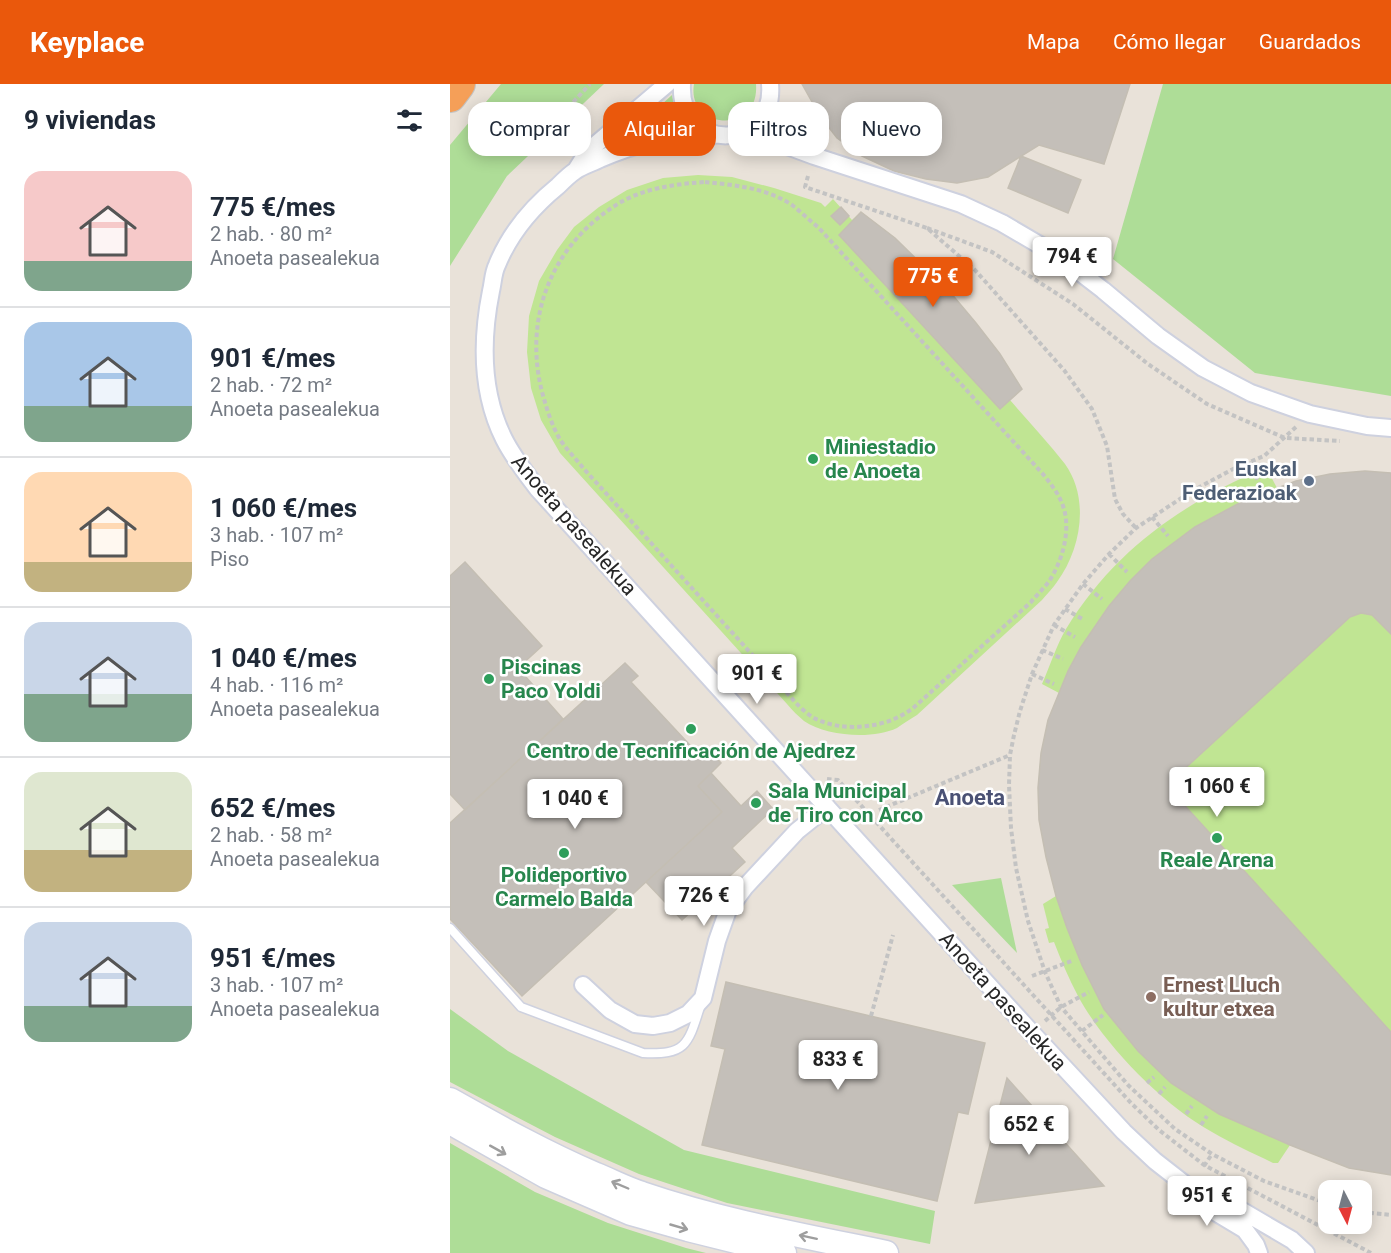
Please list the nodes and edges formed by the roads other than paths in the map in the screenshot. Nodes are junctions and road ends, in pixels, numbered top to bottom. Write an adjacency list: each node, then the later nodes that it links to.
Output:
1 (459, 84): 5 (highway)
2 (667, 84): 10 (street, Anoeta pasealekua)
3 (682, 84): 6 (street)
4 (770, 84): 7 (street)
5 (450, 96)
6 (683, 102)
7 (769, 102)
8 (608, 156): 10 (street, Anoeta pasealekua)
9 (814, 156): 11 (street)
10 (576, 171): 12 (street, Anoeta pasealekua)
11 (1391, 429)
12 (827, 807): 15 (street); 18 (street, Anoeta pasealekua)
13 (450, 928): 15 (lane)
14 (583, 985): 15 (street)
15 (703, 998)
16 (450, 1100): 20 (main road, one-way to 16)
17 (450, 1122): 19 (main road, one-way to 19)
18 (1187, 1186): 21 (street, Anoeta pasealekua); 22 (street, Anoeta pasealekua)
19 (784, 1253)
20 (886, 1253)
21 (1259, 1253)
22 (1306, 1253)

